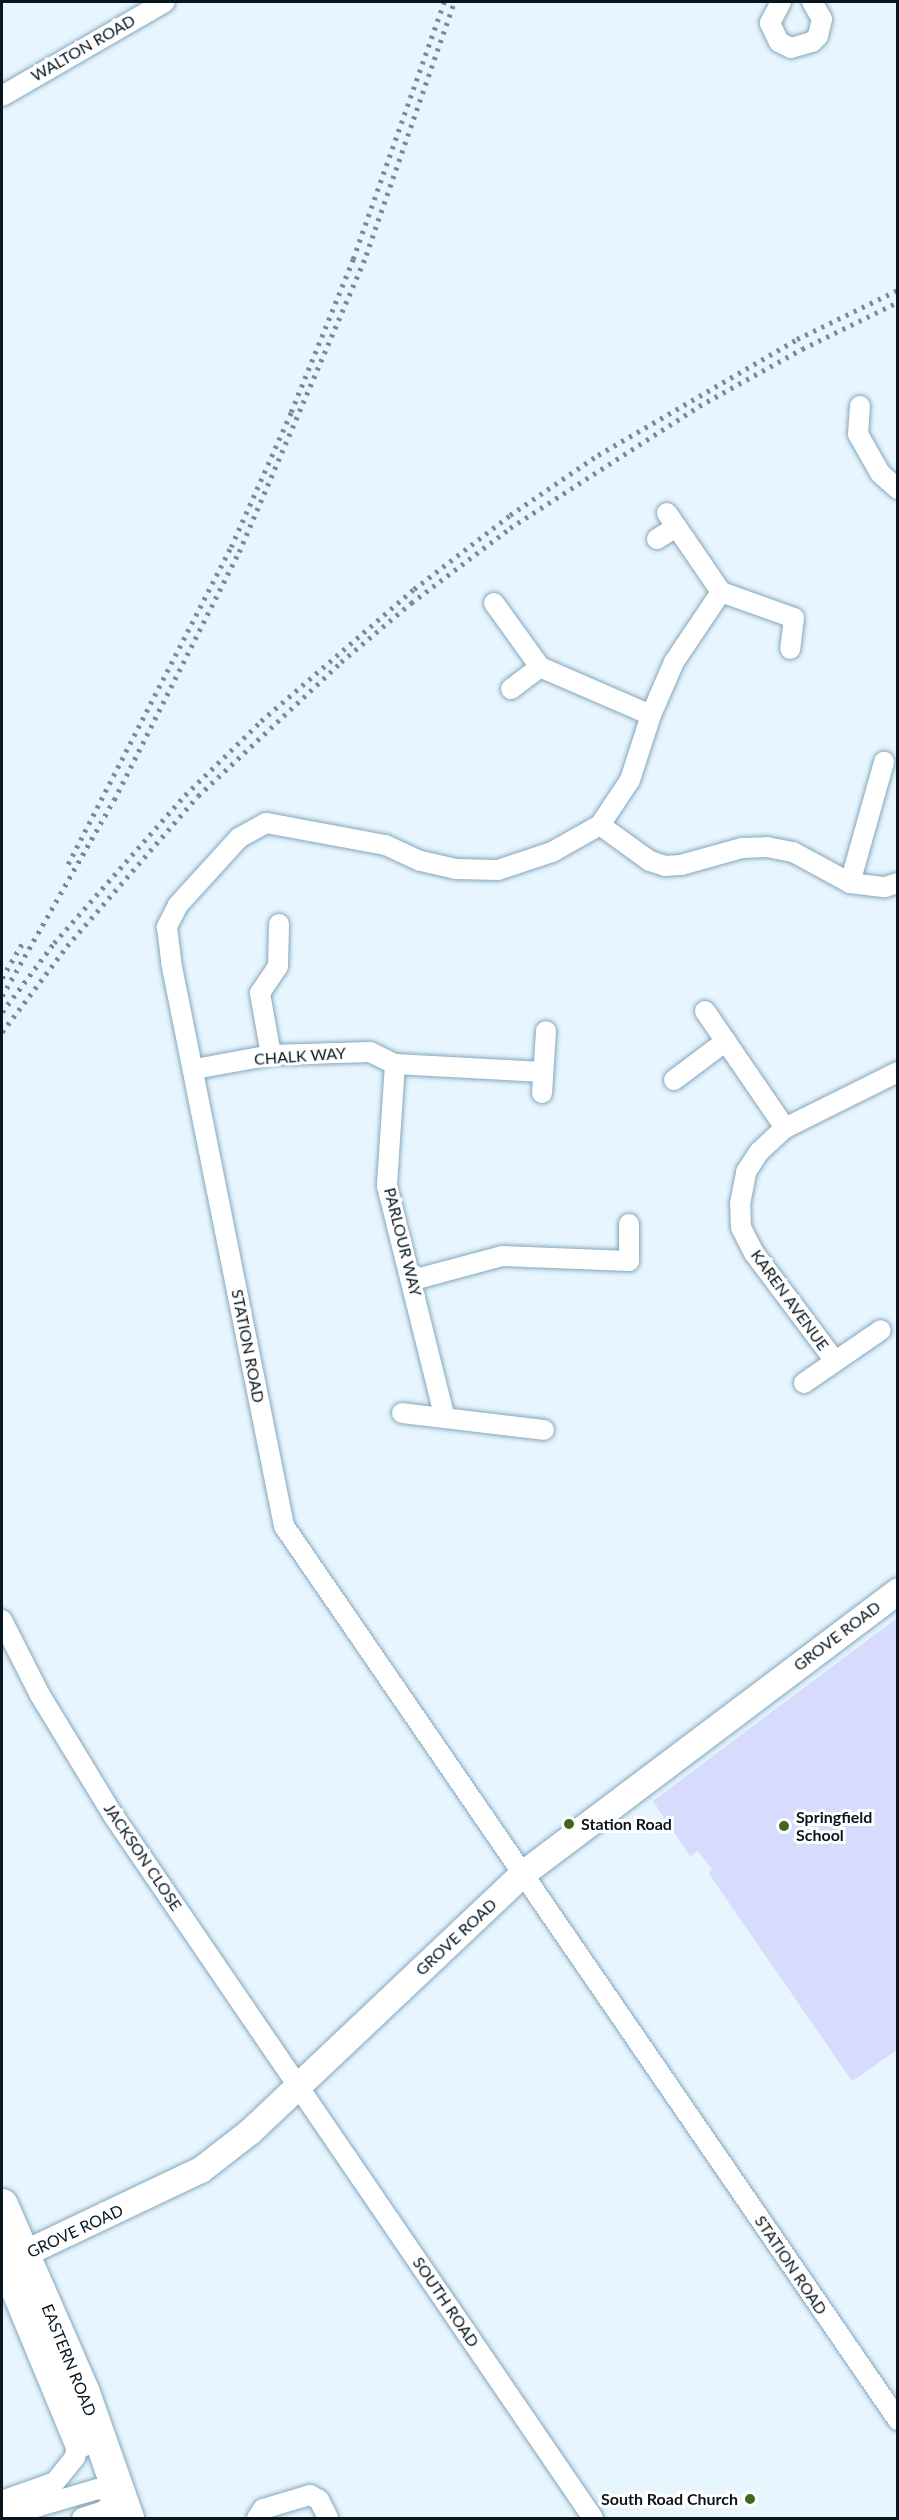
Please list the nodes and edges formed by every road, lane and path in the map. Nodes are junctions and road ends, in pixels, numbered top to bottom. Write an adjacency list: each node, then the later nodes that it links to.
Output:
1 (165, 2): 4 (street, WALTON ROAD)
2 (781, 2): 3 (street)
3 (812, 2)
4 (2, 96)
5 (861, 406): 6 (street)
6 (897, 489)
7 (657, 539): 8 (street)
8 (721, 592): 10 (street); 13 (street, STATION ROAD)
9 (494, 603): 11 (street)
10 (790, 649)
11 (540, 666): 12 (street); 13 (street)
12 (511, 689)
13 (651, 715): 15 (street, STATION ROAD)
14 (884, 762): 16 (street)
15 (600, 825): 16 (street); 24 (street, STATION ROAD)
16 (850, 883): 17 (street)
17 (897, 883)
18 (279, 924): 22 (street)
19 (705, 1011): 21 (street)
20 (546, 1031): 25 (street)
21 (726, 1041): 27 (street); 29 (street)
22 (271, 1055): 23 (street, CHALK WAY); 24 (street, CHALK WAY)
23 (395, 1064): 25 (street); 31 (street, PARLOUR WAY)
24 (195, 1069): 40 (street, STATION ROAD)
25 (543, 1072): 28 (street)
26 (897, 1072): 29 (street, KAREN AVENUE)
27 (674, 1080)
28 (542, 1093)
29 (785, 1128): 33 (street, KAREN AVENUE)
30 (630, 1224): 31 (street)
31 (413, 1280): 36 (street, PARLOUR WAY)
32 (881, 1330): 33 (street, KAREN AVENUE)
33 (835, 1361): 34 (street, KAREN AVENUE)
34 (804, 1383)
35 (402, 1413): 36 (street)
36 (446, 1418): 37 (street)
37 (544, 1430)
38 (897, 1591): 40 (street, GROVE ROAD)
39 (2, 1620): 41 (street, JACKSON CLOSE)
40 (523, 1874): 41 (street, GROVE ROAD); 44 (street, STATION ROAD)
41 (299, 2085): 43 (street, GROVE ROAD); 51 (street, SOUTH ROAD)
42 (2, 2205): 43 (main road, EASTERN ROAD)
43 (11, 2257): 45 (main road, EASTERN ROAD); 47 (main road, EASTERN ROAD)
44 (897, 2420)
45 (78, 2436): 46 (street); 47 (main road, EASTERN ROAD)
46 (2, 2501)
47 (106, 2508): 48 (street)
48 (2, 2517)
49 (257, 2518): 50 (street)
50 (328, 2518)
51 (594, 2518)

